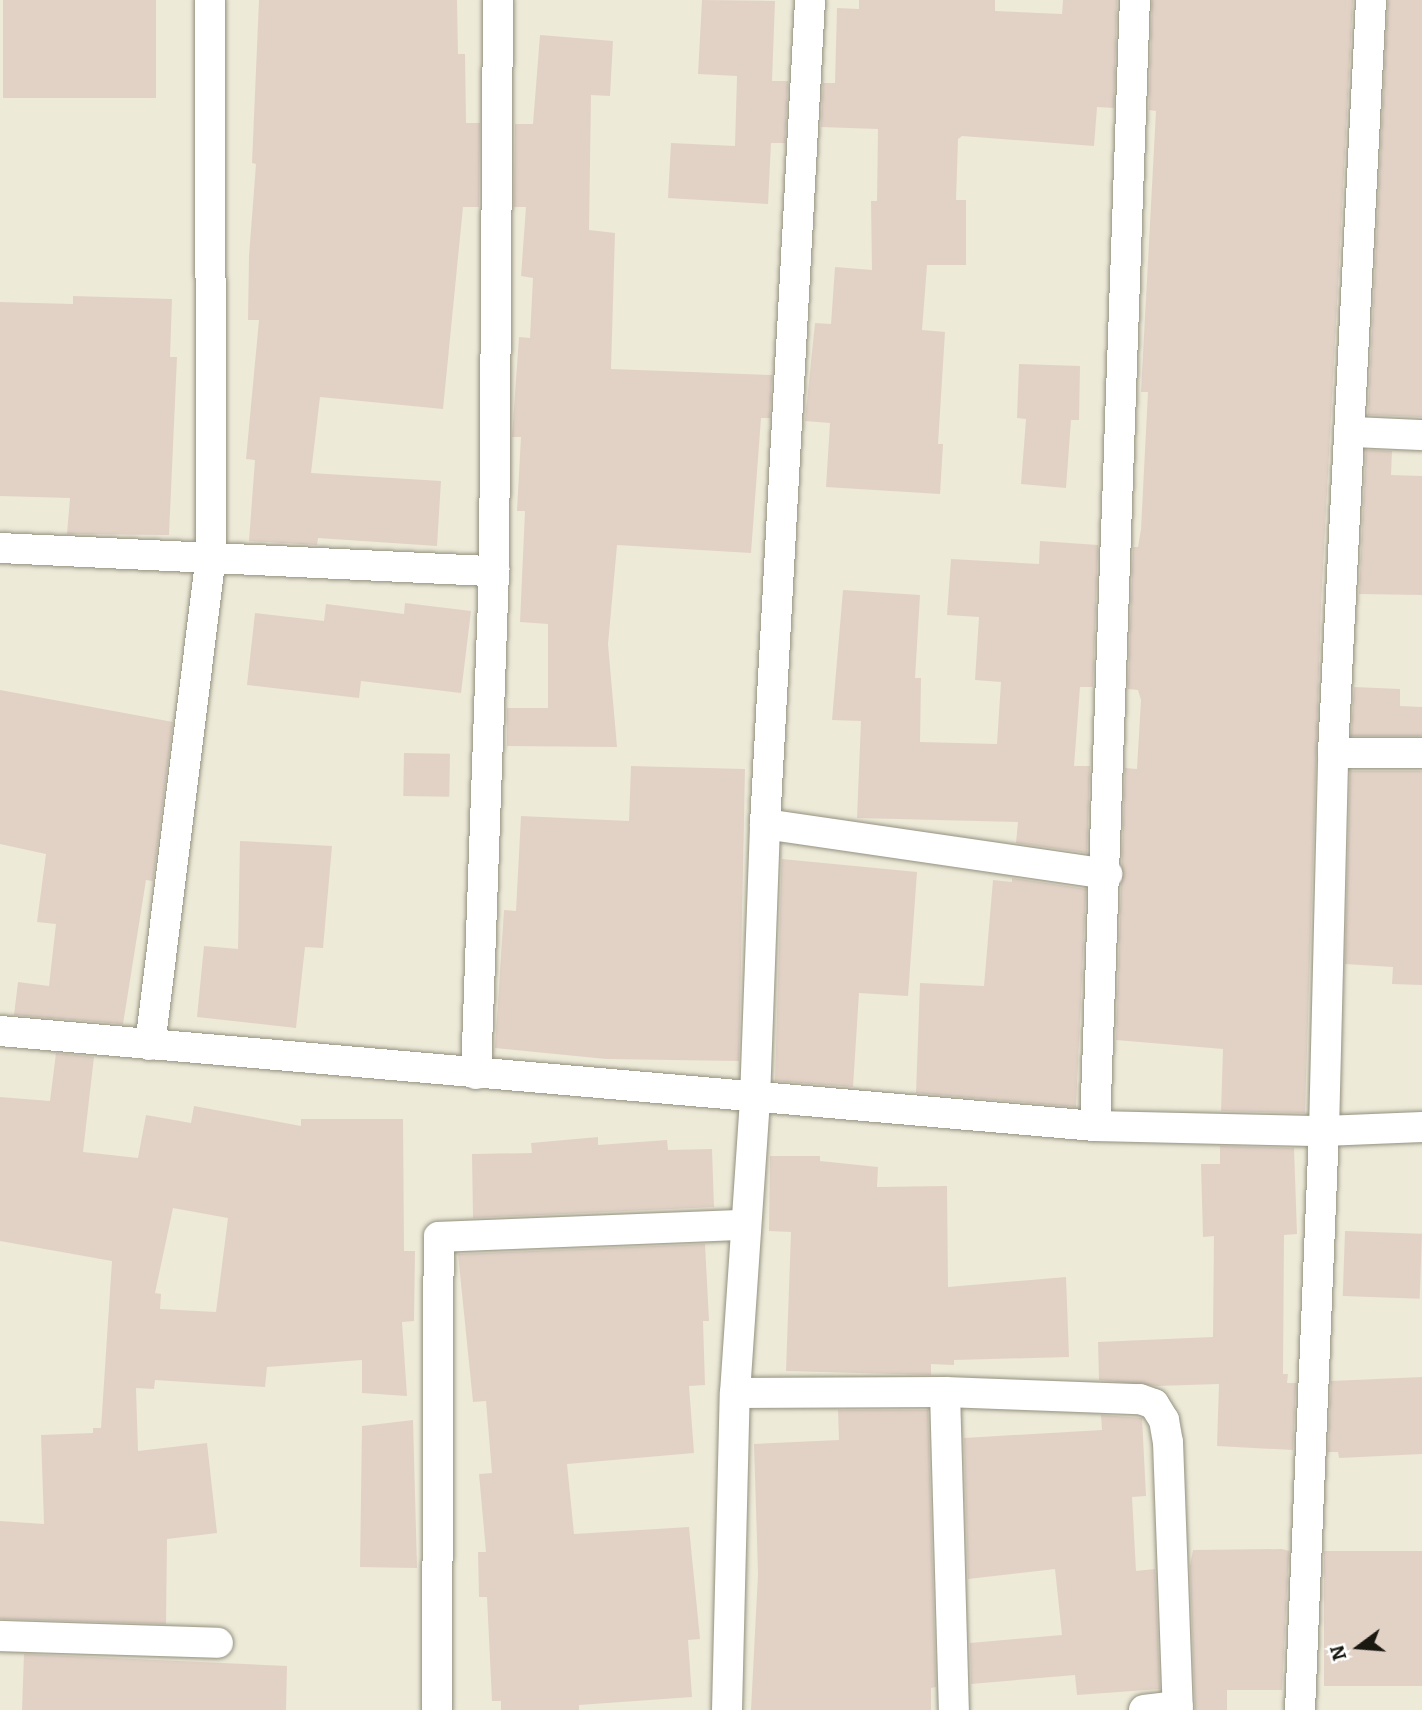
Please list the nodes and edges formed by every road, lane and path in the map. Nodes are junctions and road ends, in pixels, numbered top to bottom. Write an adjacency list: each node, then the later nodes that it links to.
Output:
1 (210, 0): 9 (street)
2 (498, 0): 10 (street)
3 (810, 0): 13 (street)
4 (1135, 0): 14 (street)
5 (1371, 0): 6 (street)
6 (1352, 432): 7 (street); 11 (street)
7 (1422, 435)
8 (0, 548): 9 (street)
9 (211, 558): 10 (street); 16 (street)
10 (494, 572): 17 (street)
11 (1333, 753): 12 (street); 21 (street)
12 (1422, 753)
13 (765, 824): 14 (street); 18 (street)
14 (1107, 874): 19 (street)
15 (0, 1031): 16 (street)
16 (150, 1045): 17 (street)
17 (476, 1074): 18 (street)
18 (755, 1100): 19 (street); 22 (street)
19 (1095, 1126): 21 (street)
20 (1422, 1127): 21 (street)
21 (1324, 1131): 32 (street)
22 (743, 1225): 24 (street); 28 (street)
23 (946, 1392): 24 (street); 27 (street); 30 (street)
24 (735, 1393): 29 (street)
25 (0, 1636): 26 (street)
26 (218, 1643)
27 (1178, 1708): 31 (street)
28 (437, 1710)
29 (727, 1710)
30 (954, 1710)
31 (1144, 1710)
32 (1300, 1710)

